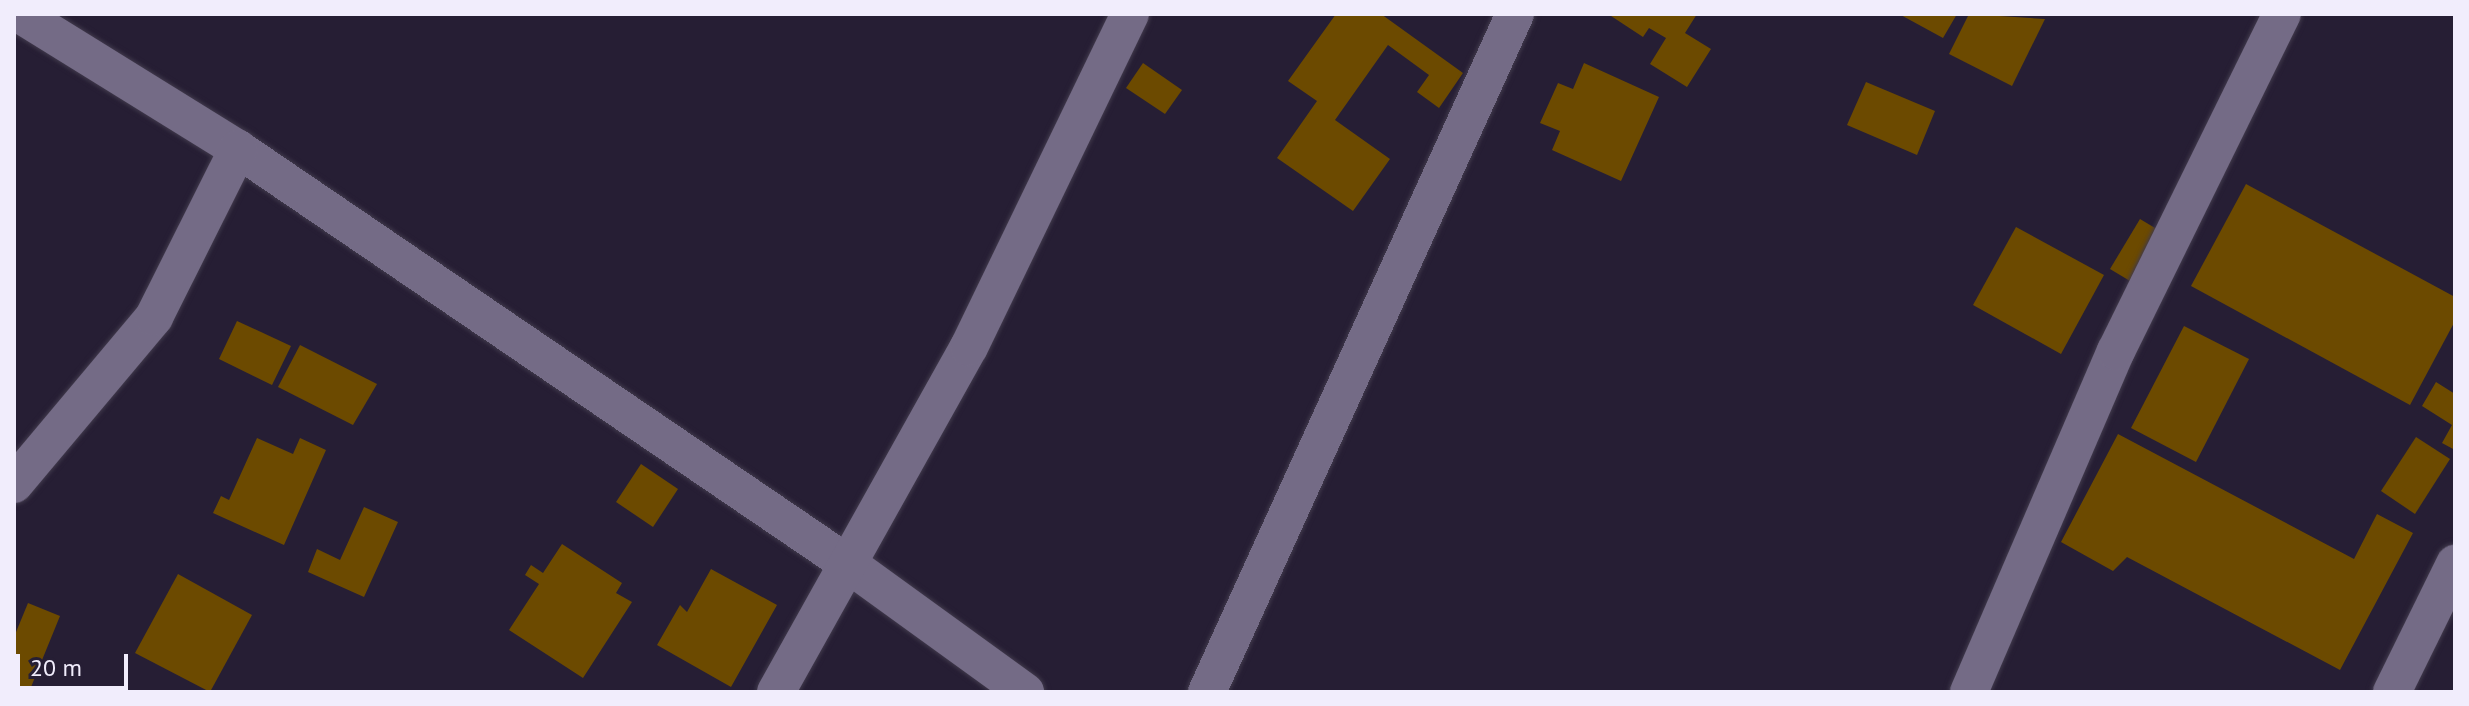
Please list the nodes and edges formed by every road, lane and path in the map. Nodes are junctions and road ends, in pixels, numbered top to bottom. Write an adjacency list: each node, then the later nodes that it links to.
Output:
1 (20, 14): 5 (street)
2 (1130, 14): 8 (street)
3 (1515, 14): 11 (street)
4 (2282, 14): 12 (street)
5 (238, 149): 6 (street); 8 (street)
6 (14, 484)
7 (2455, 564): 13 (street)
8 (851, 566): 9 (street); 10 (street)
9 (776, 692)
10 (1025, 692)
11 (1207, 692)
12 (1969, 692)
13 (2392, 692)

